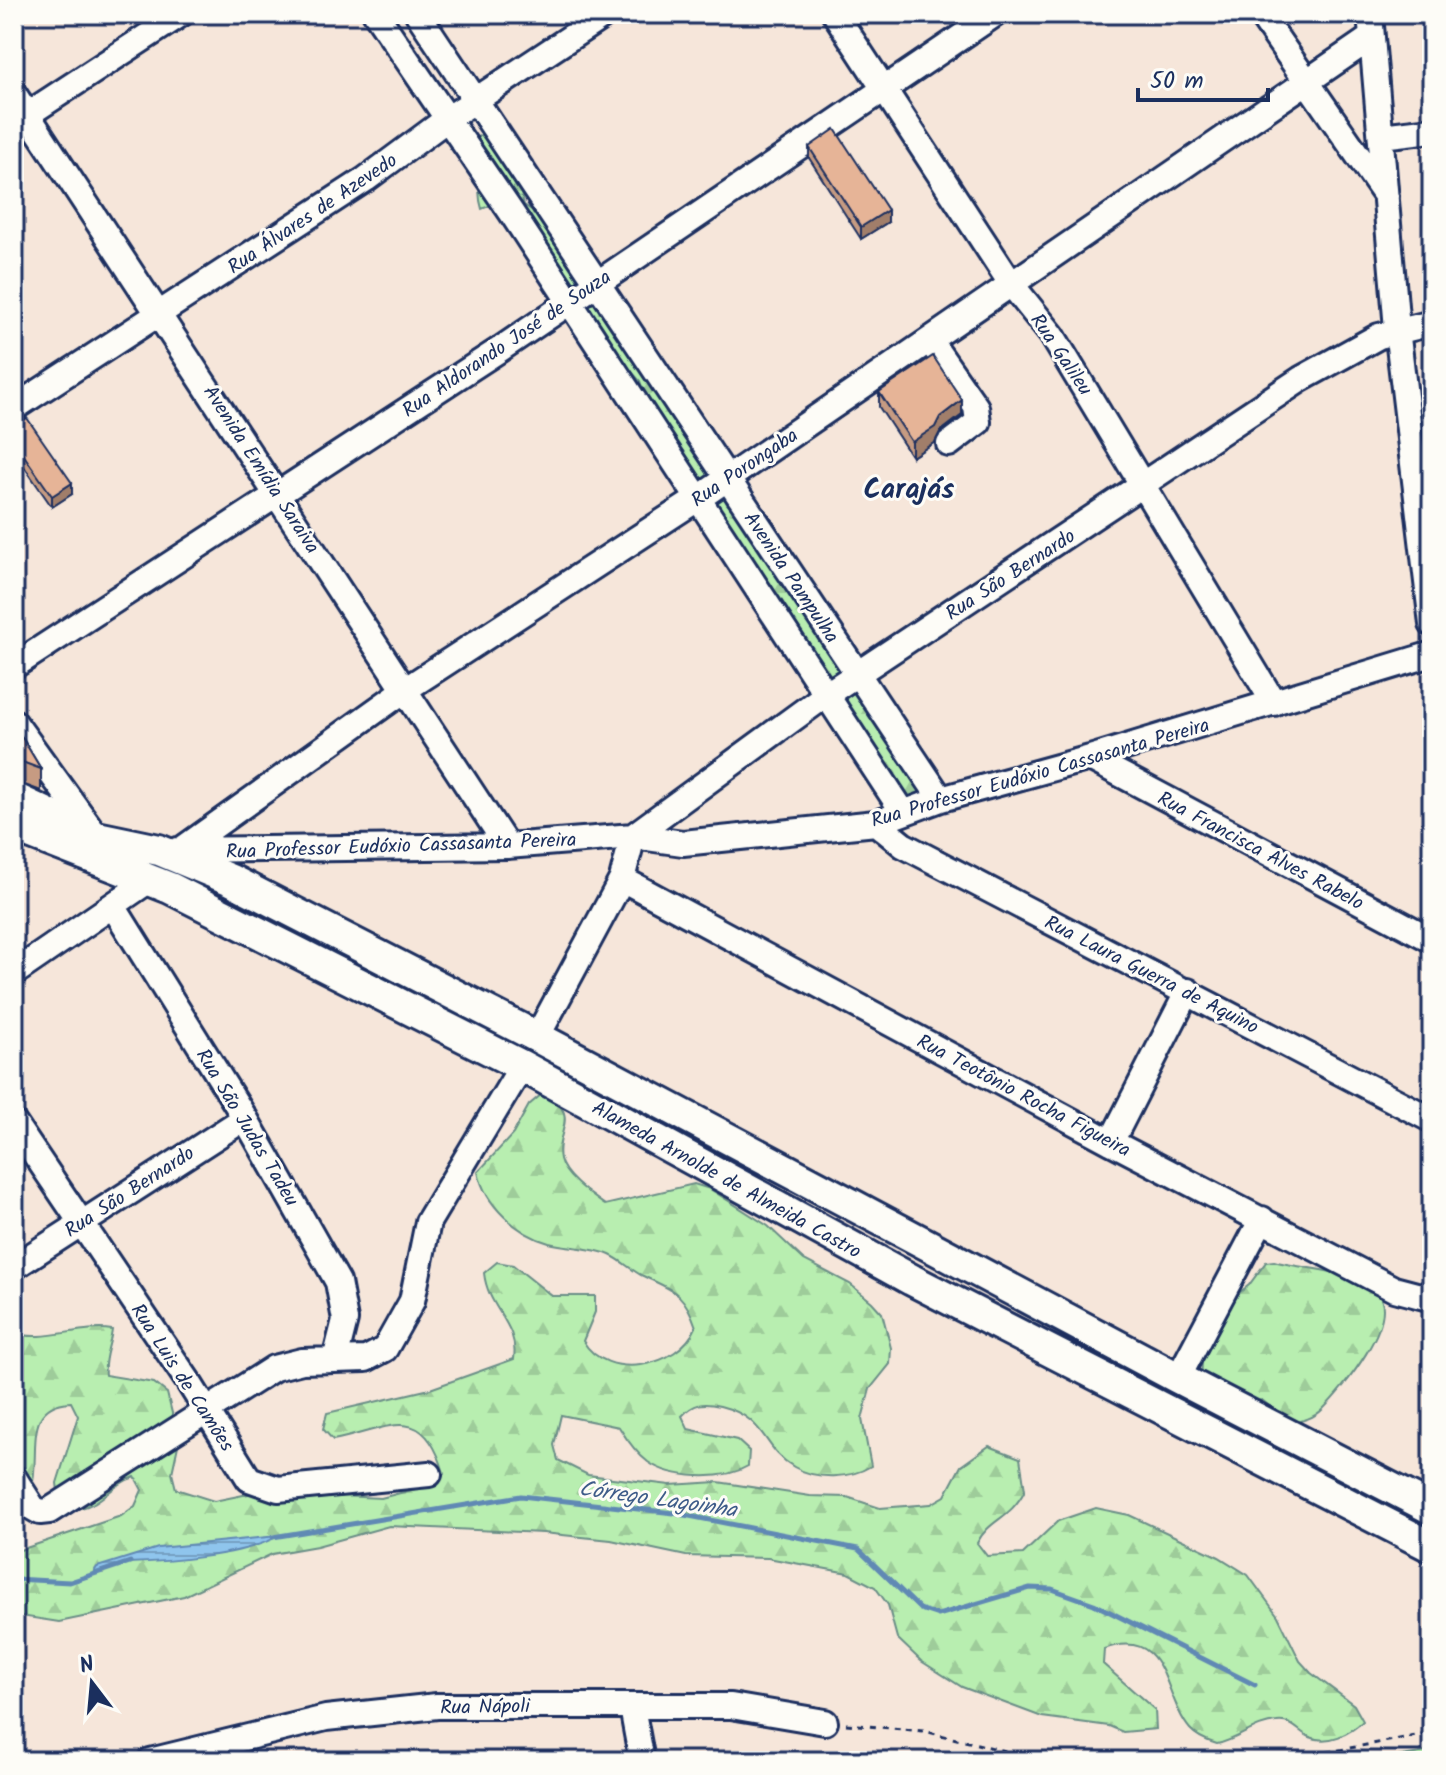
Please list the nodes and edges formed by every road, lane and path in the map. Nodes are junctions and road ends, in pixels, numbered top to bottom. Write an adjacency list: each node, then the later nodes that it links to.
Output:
1 (181, 14): 12 (street)
2 (376, 14): 13 (street, Avenida Pampulha)
3 (418, 14): 11 (street, Avenida Pampulha)
4 (606, 14): 11 (street, Rua Álvares de Azevedo)
5 (835, 14): 10 (street, Rua Galileu)
6 (995, 14): 10 (street, Rua Aldorando José de Souza)
7 (1260, 14): 9 (street)
8 (1371, 26): 9 (street, Rua Porongaba); 15 (street)
9 (1305, 82): 17 (street); 20 (street, Rua Porongaba)
10 (884, 89): 19 (street, Rua Aldorando José de Souza); 20 (street, Rua Galileu)
11 (474, 101): 13 (street, Rua Álvares de Azevedo); 16 (street, Avenida Pampulha)
12 (18, 111): 22 (street, Avenida Emídia Saraiva)
13 (447, 119): 18 (street, Avenida Pampulha); 22 (street, Rua Álvares de Azevedo)
14 (1432, 130): 15 (street)
15 (1381, 136): 17 (street)
16 (540, 193): 18 (street); 19 (street, Avenida Pampulha)
17 (1386, 197): 24 (street)
18 (511, 212): 21 (street, Avenida Pampulha)
19 (597, 281): 21 (street, Rua Aldorando José de Souza); 28 (street, Avenida Pampulha)
20 (1012, 285): 25 (street, Rua Porongaba); 29 (street, Rua Galileu)
21 (569, 301): 30 (street, Rua Aldorando José de Souza); 31 (street, Avenida Pampulha)
22 (158, 313): 26 (street, Rua Álvares de Azevedo); 30 (street, Avenida Emídia Saraiva)
23 (1432, 323): 24 (street, Rua São Bernardo)
24 (1397, 329): 29 (street, Rua São Bernardo); 32 (street)
25 (930, 341): 27 (street); 28 (street, Rua Porongaba)
26 (14, 408)
27 (949, 444)
28 (727, 479): 31 (street, Rua Porongaba); 36 (street, Avenida Pampulha)
29 (1143, 487): 36 (street, Rua São Bernardo); 39 (street, Rua Galileu)
30 (278, 493): 35 (street, Rua Aldorando José de Souza); 37 (street, Avenida Emídia Saraiva)
31 (699, 498): 37 (street, Rua Porongaba); 38 (street, Avenida Pampulha)
32 (1427, 521): 33 (street)
33 (1432, 624)
34 (1432, 654): 39 (street, Rua Professor Eudóxio Cassasanta Pereira)
35 (14, 666)
36 (856, 674): 38 (street, Rua São Bernardo); 43 (street, Avenida Pampulha)
37 (406, 689): 49 (street, Avenida Emídia Saraiva); 50 (street, Rua Porongaba)
38 (827, 694): 44 (street, Avenida Pampulha); 47 (street, Rua São Bernardo)
39 (1274, 703): 41 (street, Rua Professor Eudóxio Cassasanta Pereira)
40 (14, 722): 48 (street)
41 (1090, 758): 43 (street, Rua Professor Eudóxio Cassasanta Pereira); 54 (street, Rua Francisca Alves Rabelo)
42 (14, 798): 48 (main road, Alameda Arnolde de Almeida Castro)
43 (941, 799): 44 (street, Rua Professor Eudóxio Cassasanta Pereira)
44 (903, 812): 45 (street, Rua Professor Eudóxio Cassasanta Pereira)
45 (876, 823): 47 (street, Rua Professor Eudóxio Cassasanta Pereira); 56 (street, Rua Laura Guerra de Aquino)
46 (14, 827): 52 (main road, Alameda Arnolde de Almeida Castro)
47 (633, 836): 49 (street, Rua Professor Eudóxio Cassasanta Pereira); 51 (street)
48 (97, 837): 50 (main road, Alameda Arnolde de Almeida Castro)
49 (507, 846): 50 (street, Rua Professor Eudóxio Cassasanta Pereira)
50 (170, 850): 57 (main road, Alameda Arnolde de Almeida Castro)
51 (622, 879): 57 (street); 63 (street, Rua Teotônio Rocha Figueira)
52 (148, 881): 53 (street); 58 (main road, Alameda Arnolde de Almeida Castro)
53 (113, 906): 55 (street); 59 (street, Rua São Judas Tadeu)
54 (1432, 940)
55 (14, 973)
56 (1188, 991): 60 (street, Rua Laura Guerra de Aquino); 63 (street)
57 (537, 1037): 62 (main road, Alameda Arnolde de Almeida Castro)
58 (522, 1066): 64 (main road, Alameda Arnolde de Almeida Castro); 69 (street)
59 (245, 1118): 66 (street, Rua São Bernardo); 69 (street, Rua São Judas Tadeu)
60 (1432, 1120)
61 (14, 1123): 66 (street, Rua Luis de Camões)
62 (715, 1131): 64 (main road); 70 (main road, Alameda Arnolde de Almeida Castro)
63 (1111, 1142): 65 (street, Rua Teotônio Rocha Figueira)
64 (698, 1163): 75 (main road, Alameda Arnolde de Almeida Castro)
65 (1262, 1219): 68 (street, Rua Teotônio Rocha Figueira); 70 (street)
66 (80, 1222): 67 (street, Rua São Bernardo); 71 (street, Rua Luis de Camões)
67 (14, 1267)
68 (1432, 1299)
69 (335, 1360): 71 (street)
70 (1178, 1378): 74 (main road, Alameda Arnolde de Almeida Castro)
71 (207, 1411): 72 (street, Rua Luis de Camões); 73 (street)
72 (429, 1474)
73 (14, 1478)
74 (1429, 1505)
75 (1432, 1547)
76 (632, 1707): 77 (street, Rua Nápoli); 79 (street, Rua Nápoli); 80 (street)
77 (825, 1722): 81 (path)
78 (1432, 1733): 82 (path)
79 (150, 1761)
80 (642, 1761)
81 (1046, 1761)
82 (1279, 1761)

